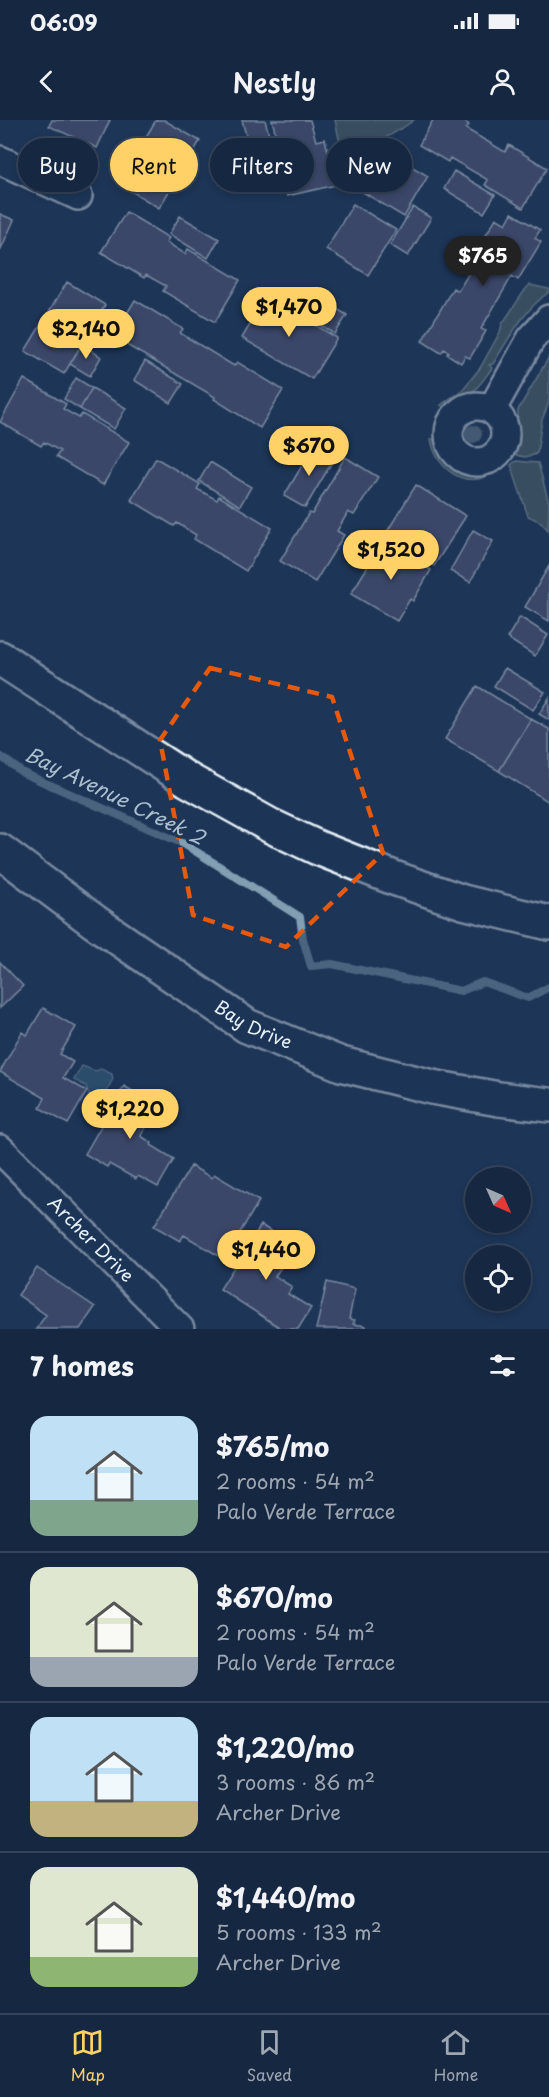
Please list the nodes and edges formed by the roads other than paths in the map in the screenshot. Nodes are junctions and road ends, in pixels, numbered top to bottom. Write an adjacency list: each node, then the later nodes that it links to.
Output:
1 (0, 160): 2 (street)
2 (78, 196)
3 (549, 319): 4 (street)
4 (492, 410)
5 (0, 658): 7 (main road)
6 (0, 851): 8 (main road, Bay Drive)
7 (549, 923)
8 (549, 1105)
9 (0, 1149): 10 (street, Archer Drive)
10 (180, 1329)

